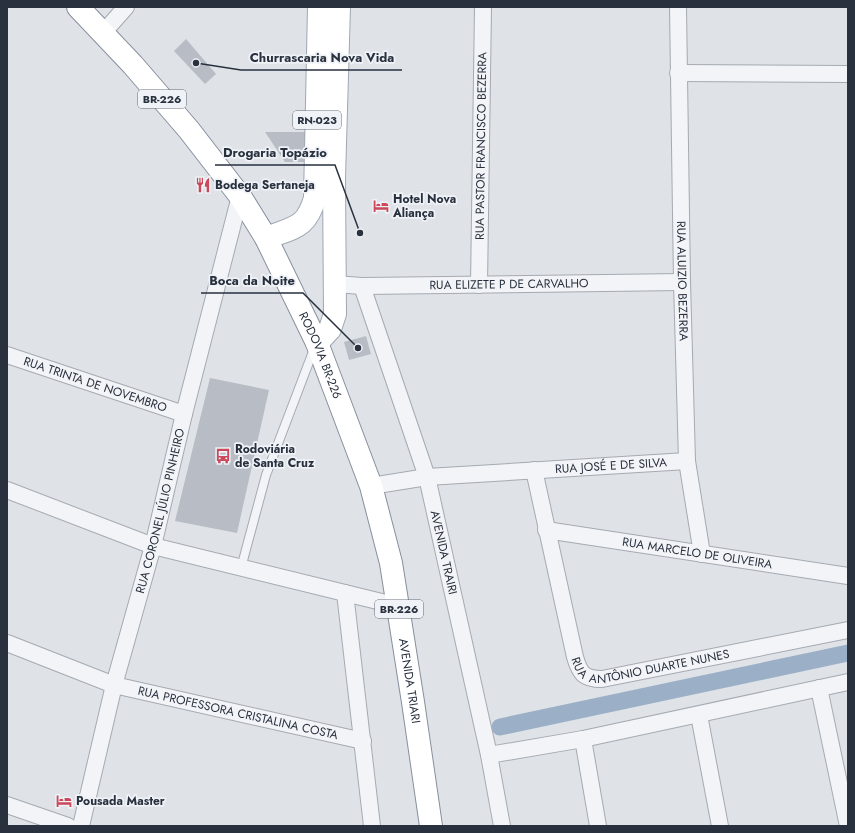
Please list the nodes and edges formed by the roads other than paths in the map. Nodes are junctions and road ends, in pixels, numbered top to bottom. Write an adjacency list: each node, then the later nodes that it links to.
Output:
1 (78, 7): 7 (main road, RODOVIA BR-226 / BR-226)
2 (125, 7): 7 (street)
3 (319, 7): 11 (main road, RN-023)
4 (339, 7): 13 (main road, RN-023)
5 (483, 7): 14 (street, RUA PASTOR FRANCISCO BEZERRA)
6 (678, 7): 8 (street, RUA ALUIZIO BEZERRA)
7 (103, 34): 10 (main road, RODOVIA BR-226 / BR-226)
8 (678, 73): 9 (street); 12 (street, RUA ALUIZIO BEZERRA)
9 (848, 74)
10 (240, 196): 11 (main road, RODOVIA BR-226 / BR-226); 18 (street, RUA CORONEL JÚLIO PINHEIRO)
11 (266, 238): 16 (main road, RODOVIA BR-226 / BR-226)
12 (682, 282): 14 (street, RUA ELIZETE P DE CARVALHO); 19 (street, RUA ALUIZIO BEZERRA)
13 (335, 284): 15 (street, RUA ELIZETE P DE CARVALHO); 16 (main road)
14 (479, 285): 15 (street, RUA ELIZETE P DE CARVALHO)
15 (362, 286): 21 (street, AVENIDA TRAIRI)
16 (317, 343): 22 (main road, RODOVIA BR-226 / BR-226); 27 (lane)
17 (7, 355): 18 (street, RUA TRINTA DE NOVEMBRO)
18 (184, 414): 25 (street, RUA CORONEL JÚLIO PINHEIRO)
19 (687, 461): 20 (street, RUA JOSÉ E DE SILVA); 26 (street, RUA ALUIZIO BEZERRA)
20 (534, 470): 21 (street, RUA JOSÉ E DE SILVA); 24 (street, RUA ANTÔNIO DUARTE NUNES)
21 (427, 477): 22 (street, RUA JOSÉ E DE SILVA); 39 (street, AVENIDA TRAIRI)
22 (371, 486): 30 (main road, AVENIDA TRIARI / BR-226)
23 (7, 490): 25 (street)
24 (546, 530): 26 (street, RUA MARCELO DE OLIVEIRA); 31 (street, RUA ANTÔNIO DUARTE NUNES)
25 (152, 546): 27 (street); 34 (street, RUA CORONEL JÚLIO PINHEIRO)
26 (702, 554): 28 (street, RUA MARCELO DE OLIVEIRA)
27 (241, 568): 29 (street)
28 (848, 576)
29 (345, 593): 30 (street); 38 (street)
30 (398, 606): 44 (main road, AVENIDA TRIARI / BR-226)
31 (848, 630)
32 (7, 643): 34 (street, RUA PROFESSORA CRISTALINA COSTA)
33 (848, 682): 35 (street)
34 (114, 685): 38 (street, RUA PROFESSORA CRISTALINA COSTA); 42 (street, RUA CORONEL JÚLIO PINHEIRO)
35 (819, 688): 36 (street); 48 (street)
36 (699, 715): 37 (street); 47 (street)
37 (583, 739): 39 (street); 46 (street)
38 (363, 741): 43 (street)
39 (489, 755): 45 (street, AVENIDA TRAIRI)
40 (7, 805): 41 (street)
41 (68, 826)
42 (81, 826)
43 (372, 826)
44 (431, 826)
45 (502, 826)
46 (598, 826)
47 (720, 826)
48 (848, 826)

